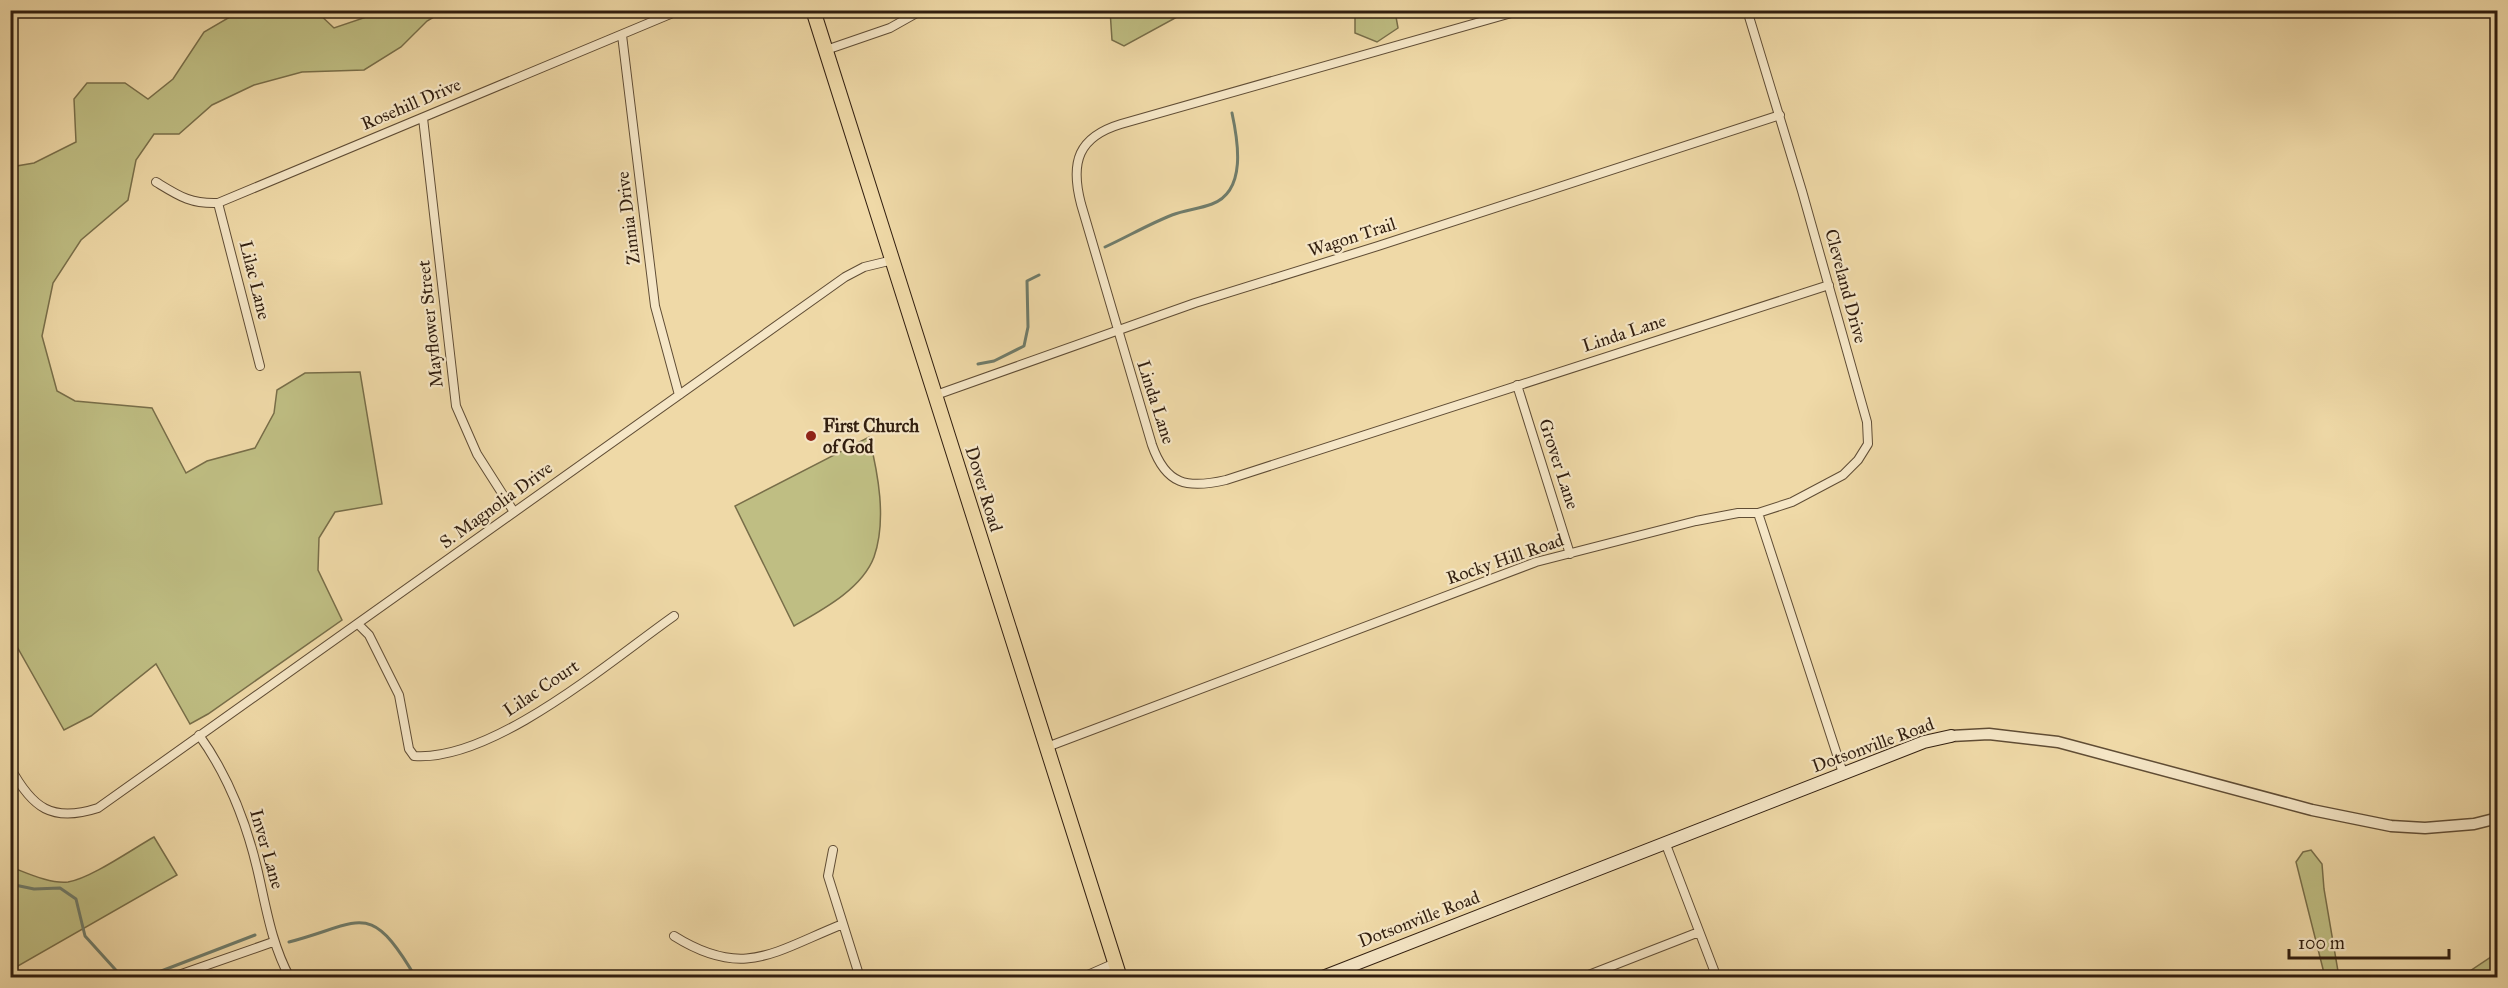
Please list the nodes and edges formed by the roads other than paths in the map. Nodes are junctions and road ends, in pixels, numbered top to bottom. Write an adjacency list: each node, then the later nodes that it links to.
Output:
1 (61, 10): 2 (street)
2 (90, 10)
3 (680, 10): 8 (street, Rosehill Drive)
4 (813, 10): 9 (main road, Dover Road)
5 (922, 10): 9 (street)
6 (1522, 10): 16 (street, Linda Lane)
7 (1747, 10): 10 (street, Cleveland Drive)
8 (622, 35): 11 (street, Rosehill Drive); 19 (street, Zinnia Drive)
9 (826, 50): 14 (main road, Dover Road)
10 (1780, 115): 15 (street, Cleveland Drive); 16 (street, Wagon Trail)
11 (423, 118): 13 (street, Rosehill Drive); 21 (street, Mayflower Street)
12 (156, 182): 13 (street, Rosehill Drive)
13 (218, 203): 17 (street, Lilac Lane)
14 (893, 260): 19 (street, S. Magnolia Drive); 20 (main road, Dover Road)
15 (1829, 285): 18 (street, Linda Lane); 22 (street, Cleveland Drive)
16 (1117, 331): 18 (street, Linda Lane); 20 (street, Wagon Trail)
17 (260, 366)
18 (1517, 385): 23 (street, Grover Lane)
19 (679, 395): 21 (street, S. Magnolia Drive)
20 (936, 395): 28 (main road, Dover Road)
21 (514, 512): 25 (street, S. Magnolia Drive)
22 (1758, 513): 23 (street, Rocky Hill Road); 30 (street)
23 (1570, 554): 28 (street, Rocky Hill Road)
24 (674, 616): 25 (street, Lilac Court)
25 (358, 624): 26 (street, S. Magnolia Drive)
26 (199, 735): 29 (street, S. Magnolia Drive); 37 (street, Inver Lane)
27 (1951, 736): 30 (main road, Dotsonville Road); 31 (street, Dotsonville Road)
28 (1047, 747): 38 (main road, Dover Road)
29 (10, 767)
30 (1843, 773): 32 (main road, Dotsonville Road)
31 (2498, 819)
32 (1665, 842): 35 (street); 44 (main road, Dotsonville Road)
33 (833, 850): 34 (street)
34 (843, 924): 36 (street); 41 (street)
35 (1699, 932): 45 (street); 46 (street)
36 (674, 936)
37 (273, 942): 39 (street); 40 (street, Inver Lane)
38 (1115, 963): 42 (street); 43 (main road, Dover Road)
39 (170, 978)
40 (290, 978)
41 (860, 978)
42 (1081, 978)
43 (1120, 978)
44 (1320, 978)
45 (1581, 978)
46 (1717, 978)

